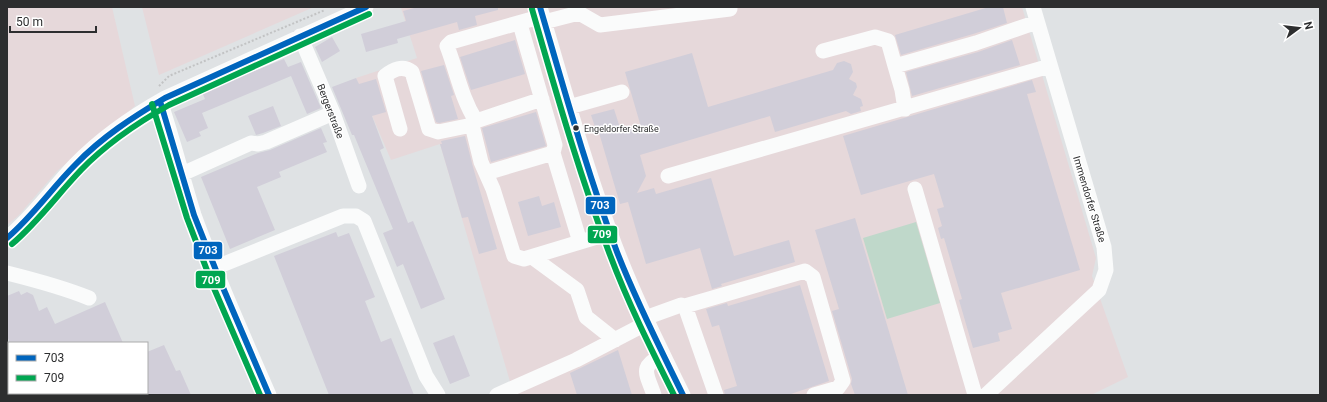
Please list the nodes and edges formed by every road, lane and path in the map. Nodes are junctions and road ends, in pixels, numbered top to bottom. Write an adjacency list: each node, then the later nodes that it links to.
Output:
1 (366, 7): 7 (street)
2 (1032, 7): 5 (street, Immendorfer Straße)
3 (730, 9): 4 (street)
4 (542, 15): 6 (street); 14 (street)
5 (1037, 22): 9 (street); 10 (street, Immendorfer Straße)
6 (520, 24): 12 (street); 17 (street)
7 (300, 36): 13 (street); 16 (street, Bergerstraße)
8 (823, 51): 9 (street)
9 (895, 66): 15 (street)
10 (1050, 66): 15 (street); 44 (street, Immendorfer Straße)
11 (622, 92): 14 (street)
12 (542, 99): 17 (street); 19 (street)
13 (160, 101): 21 (street); 26 (street)
14 (569, 107): 25 (street)
15 (905, 109): 22 (street)
16 (334, 113): 21 (street); 23 (street, Bergerstraße)
17 (474, 123): 18 (street); 20 (street)
18 (400, 129)
19 (553, 153): 20 (street); 27 (street)
20 (486, 173): 28 (street)
21 (182, 174): 29 (street)
22 (668, 176)
23 (359, 186)
24 (915, 189): 43 (street)
25 (610, 233): 27 (street); 33 (street)
26 (7, 238)
27 (580, 242): 28 (street)
28 (532, 257): 34 (street)
29 (214, 268): 37 (street); 38 (street)
30 (7, 273): 31 (street)
31 (89, 298)
32 (685, 306): 33 (street); 41 (street); 42 (street)
33 (646, 321): 34 (street); 35 (street)
34 (615, 340): 36 (street)
35 (663, 355): 39 (street); 40 (street)
36 (506, 393)
37 (269, 395)
38 (438, 395)
39 (654, 395)
40 (683, 395)
41 (716, 395)
42 (814, 395)
43 (975, 395)
44 (986, 395)

